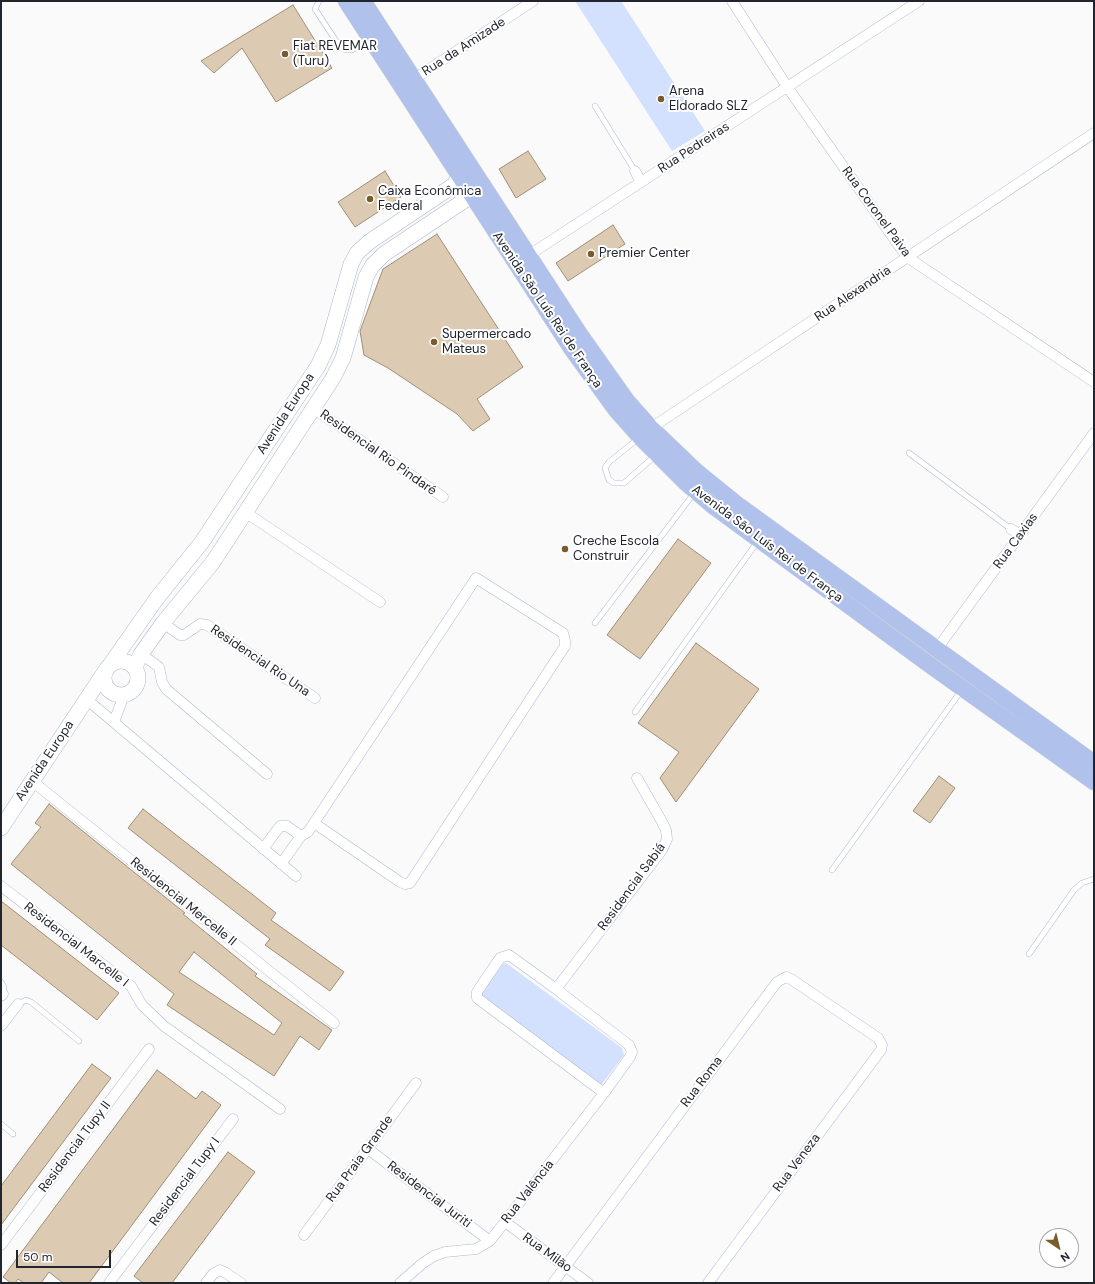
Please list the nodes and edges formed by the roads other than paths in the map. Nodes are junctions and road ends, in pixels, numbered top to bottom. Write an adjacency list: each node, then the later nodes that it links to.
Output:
1 (319, 1): 7 (lane)
2 (346, 1): 7 (main road, Avenida São Luís Rei de França)
3 (364, 1): 8 (main road, Avenida São Luís Rei de França)
4 (533, 1): 8 (street, Rua da Amizade)
5 (732, 1): 9 (street, Rua Coronel Paiva)
6 (919, 1): 9 (street, Rua Pedreiras)
7 (370, 38): 13 (main road, Avenida São Luís Rei de França)
8 (414, 80): 14 (main road, Avenida São Luís Rei de França)
9 (788, 88): 15 (street, Rua Pedreiras); 18 (street, Rua Coronel Paiva)
10 (595, 106): 12 (lane)
11 (1094, 133): 18 (street, Rua Alexandria)
12 (635, 171): 15 (street)
13 (459, 176): 16 (main road, Avenida São Luís Rei de França); 19 (street, Avenida Europa)
14 (481, 181): 16 (street); 17 (main road, Avenida São Luís Rei de França)
15 (641, 182): 17 (street, Rua Pedreiras)
16 (472, 196): 20 (street, Avenida Europa); 23 (main road, Avenida São Luís Rei de França)
17 (529, 255): 23 (main road, Avenida São Luís Rei de França)
18 (907, 257): 21 (street, Rua Coronel Paiva); 23 (street, Rua Alexandria)
19 (342, 295): 20 (street); 38 (street, Avenida Europa)
20 (360, 300): 22 (street, Avenida Europa)
21 (1094, 382)
22 (313, 408): 28 (street, Residencial Rio Pindaré); 29 (street, Avenida Europa)
23 (646, 433): 26 (main road, Avenida São Luís Rei de França); 26 (lane); 36 (main road, Avenida São Luís Rei de França)
24 (1094, 433): 31 (street, Rua Caxias)
25 (909, 453): 30 (lane)
26 (657, 455): 27 (main road, Avenida São Luís Rei de França)
27 (695, 491): 32 (main road, Avenida São Luís Rei de França); 35 (lane)
28 (443, 498)
29 (245, 512): 33 (street); 34 (street, Avenida Europa)
30 (1011, 529): 31 (street)
31 (1020, 535): 36 (street, Rua Caxias)
32 (759, 540): 39 (main road, Avenida São Luís Rei de França); 43 (lane)
33 (380, 602)
34 (163, 623): 37 (street, Avenida Europa); 41 (street, Residencial Rio Una)
35 (595, 623)
36 (937, 649): 45 (main road, Avenida São Luís Rei de França)
37 (138, 661): 38 (street); 40 (street, Avenida Europa); 46 (street)
38 (108, 668): 40 (street); 42 (street, Avenida Europa)
39 (963, 688): 49 (main road, Avenida São Luís Rei de França); 55 (lane)
40 (117, 693): 42 (street, Avenida Europa); 44 (street)
41 (315, 698)
42 (89, 700): 44 (street); 48 (street, Avenida Europa)
43 (635, 712)
44 (114, 722): 53 (street)
45 (1094, 763)
46 (267, 774)
47 (637, 778): 61 (street, Residencial Sabiá)
48 (32, 781): 51 (street, Avenida Europa); 64 (street, Residencial Mercelle II)
49 (1094, 782)
50 (314, 823): 50 (street); 52 (street)
51 (1, 828)
52 (301, 836): 53 (street); 54 (street)
53 (263, 849): 54 (street)
54 (281, 864): 56 (street)
55 (832, 870)
56 (296, 876)
57 (1094, 879): 59 (lane)
58 (1, 886): 71 (street, Residencial Marcelle I)
59 (1028, 954)
60 (1, 982): 62 (lane)
61 (556, 989): 70 (street, Rua Valência); 70 (street)
62 (2, 995)
63 (18, 1004): 65 (street); 66 (lane)
64 (334, 1023)
65 (1, 1026)
66 (79, 1041)
67 (881, 1042): 80 (street, Rua Roma); 87 (street, Rua Veneza)
68 (149, 1049): 79 (street, Residencial Tupy II)
69 (416, 1083): 75 (street, Rua Praia Grande)
70 (604, 1094): 76 (street, Rua Valência)
71 (280, 1109)
72 (233, 1119): 82 (street, Residencial Tupy I)
73 (1, 1124): 74 (lane)
74 (13, 1134)
75 (368, 1149): 77 (street, Rua Praia Grande); 78 (street, Residencial Juriti)
76 (505, 1222): 78 (street, Rua Valência); 80 (street, Rua Milão)
77 (304, 1236)
78 (490, 1241): 84 (street, Rua Valência)
79 (1, 1245)
80 (565, 1266): 85 (street, Rua Roma); 86 (street, Rua Milão)
81 (237, 1280): 83 (street)
82 (109, 1283)
83 (206, 1283)
84 (400, 1283)
85 (553, 1283)
86 (588, 1283)
87 (708, 1283)

